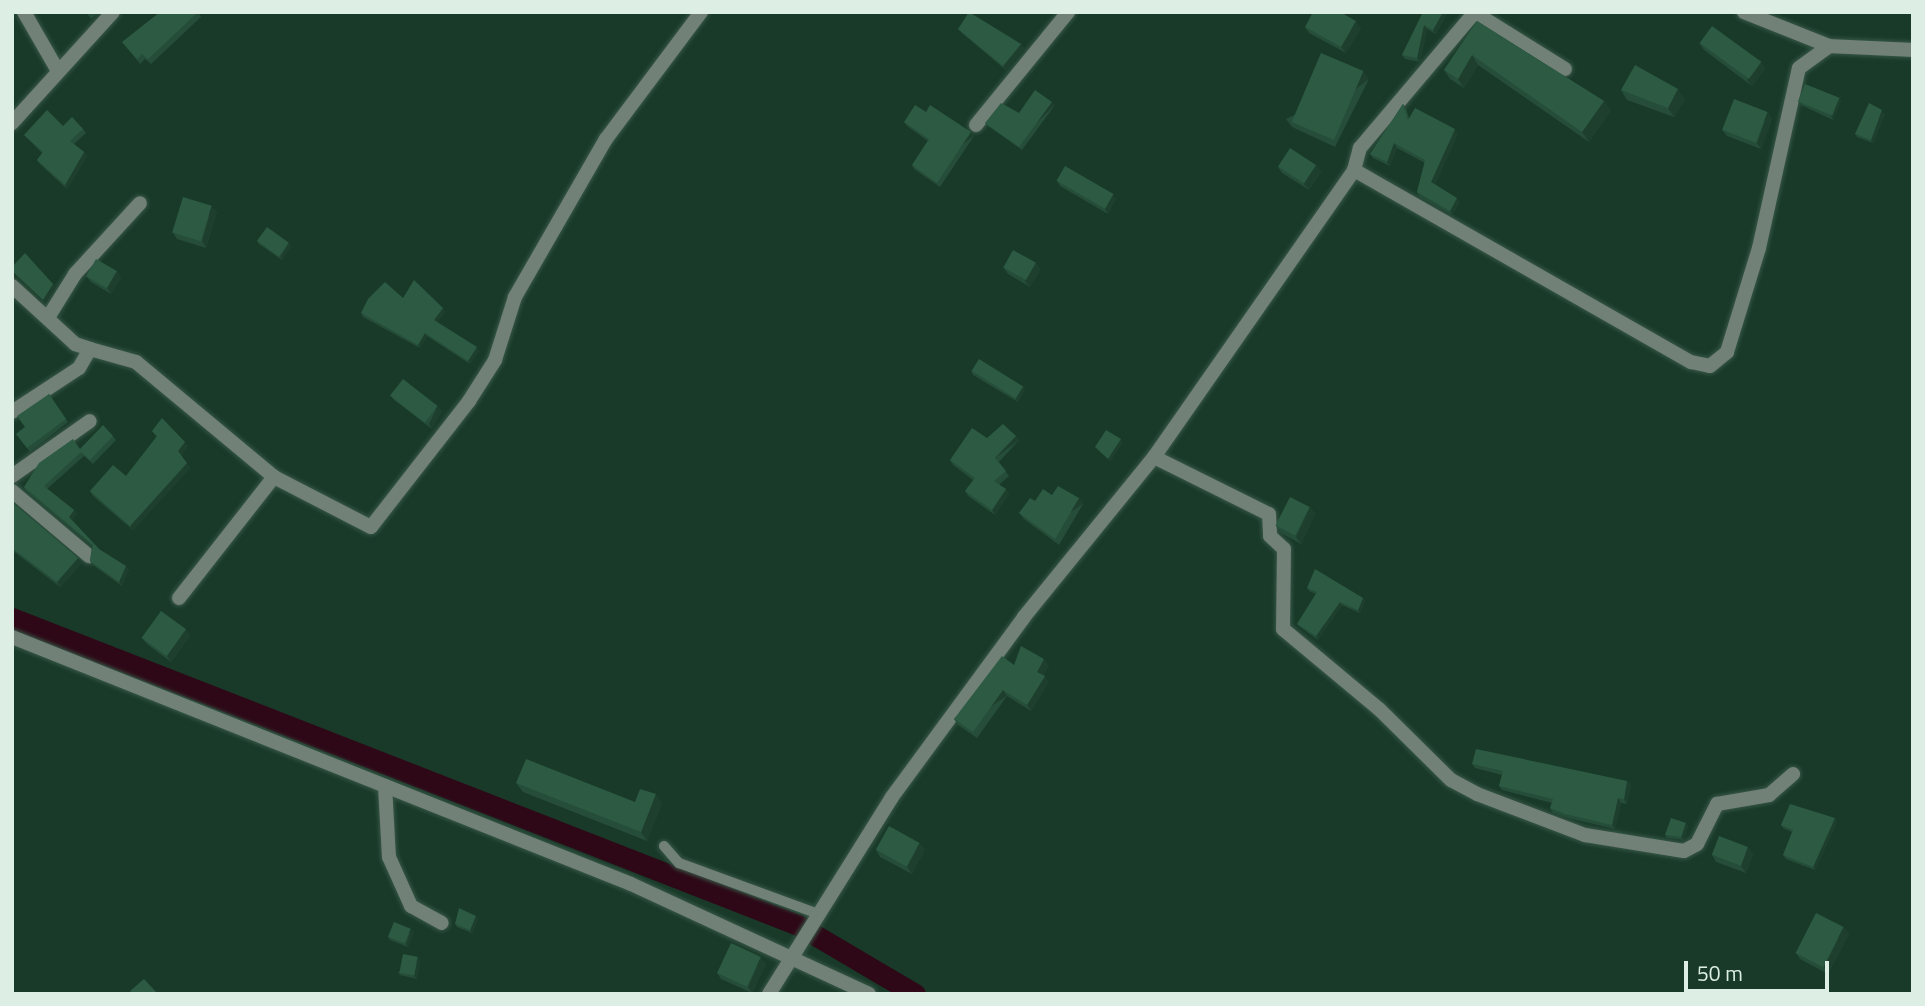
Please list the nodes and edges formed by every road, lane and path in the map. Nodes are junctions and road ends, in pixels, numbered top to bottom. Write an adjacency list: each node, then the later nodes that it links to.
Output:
1 (24, 12): 10 (street)
2 (113, 12): 10 (street)
3 (701, 12): 22 (street)
4 (1068, 12): 12 (street)
5 (1744, 12): 7 (street)
6 (1475, 13): 9 (street); 13 (street)
7 (1829, 46): 8 (street); 13 (street)
8 (1913, 49)
9 (1565, 69)
10 (58, 71): 11 (street)
11 (12, 123)
12 (976, 125)
13 (1354, 170): 20 (street)
14 (140, 203): 16 (street)
15 (12, 286): 16 (street)
16 (49, 316): 17 (street)
17 (90, 349): 18 (street); 22 (street)
18 (12, 412)
19 (90, 421): 21 (street)
20 (1154, 457): 27 (street); 30 (street)
21 (12, 476)
22 (274, 477): 25 (street)
23 (12, 491): 24 (street)
24 (89, 556)
25 (179, 598)
26 (12, 637): 28 (street)
27 (1793, 774)
28 (385, 786): 31 (street); 32 (street)
29 (664, 846): 30 (lane)
30 (814, 915): 32 (street)
31 (442, 923)
32 (788, 959): 33 (street); 34 (street)
33 (769, 994)
34 (869, 994)

